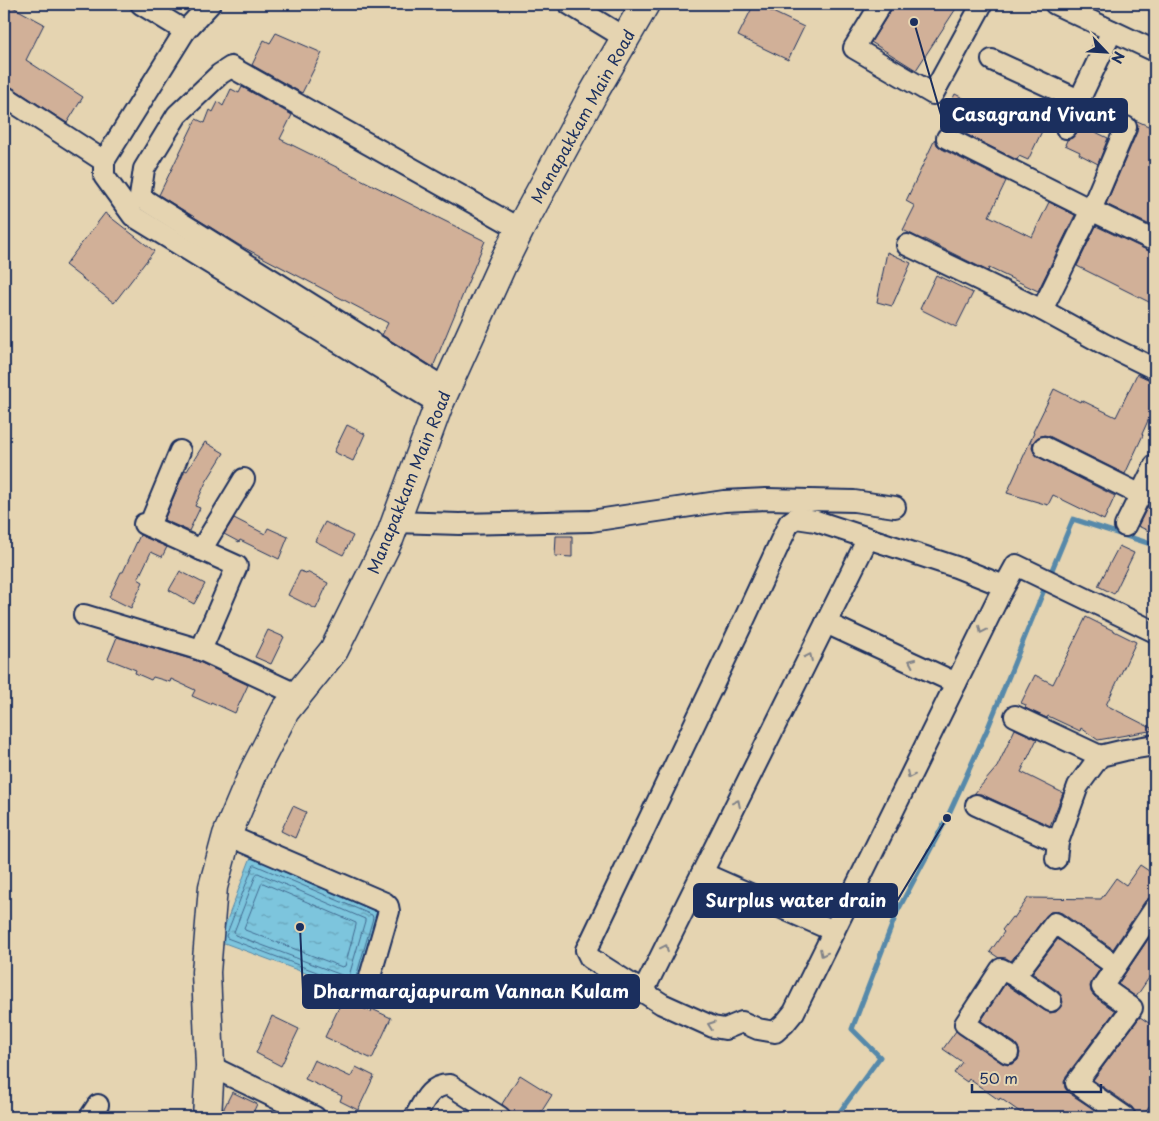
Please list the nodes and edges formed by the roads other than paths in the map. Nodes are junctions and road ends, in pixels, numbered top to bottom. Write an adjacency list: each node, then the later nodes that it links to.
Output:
1 (141, 4): 9 (street)
2 (210, 4): 9 (street)
3 (569, 4): 10 (street)
4 (645, 4): 10 (main road, Manapakkam Main Road)
5 (880, 4): 6 (street)
6 (982, 4)
7 (1055, 4): 8 (street)
8 (1112, 30): 11 (street); 14 (street)
9 (185, 31): 18 (street)
10 (625, 38): 20 (main road, Manapakkam Main Road)
11 (1155, 51)
12 (992, 60): 14 (street)
13 (4, 96): 18 (street)
14 (1079, 100): 16 (street)
15 (1126, 127): 19 (street)
16 (1066, 128)
17 (947, 138): 19 (street)
18 (104, 161): 25 (street)
19 (1091, 210): 21 (street); 23 (street)
20 (520, 229): 25 (main road, Manapakkam Main Road); 25 (street)
21 (1154, 238)
22 (907, 245): 23 (street)
23 (1042, 310): 24 (street)
24 (1155, 370)
25 (442, 397): 32 (main road, Manapakkam Main Road)
26 (1044, 447): 30 (street)
27 (180, 451): 35 (street)
28 (1155, 465): 30 (street)
29 (244, 479): 35 (street)
30 (1141, 494): 33 (street)
31 (895, 506): 32 (street)
32 (395, 522): 42 (main road, Manapakkam Main Road)
33 (1125, 526)
34 (868, 538): 36 (street); 38 (street); 53 (street)
35 (201, 550): 40 (street)
36 (1004, 586): 39 (street); 41 (street, one-way to 41)
37 (84, 615): 40 (street)
38 (826, 623): 41 (street, one-way to 38); 48 (street, one-way to 38)
39 (1155, 632)
40 (201, 650): 42 (street)
41 (956, 683): 50 (street, one-way to 50)
42 (298, 696): 47 (main road, Manapakkam Main Road)
43 (1015, 716): 45 (street)
44 (1155, 745): 45 (street)
45 (1100, 756): 46 (street)
46 (976, 805)
47 (227, 835): 54 (street); 57 (main road, Manapakkam Main Road)
48 (702, 873): 50 (street); 53 (street, one-way to 48)
49 (1155, 908): 51 (street)
50 (834, 931): 53 (street, one-way to 53)
51 (1116, 966): 52 (street); 62 (street)
52 (1015, 976): 55 (street); 56 (street)
53 (643, 992)
54 (365, 994)
55 (1051, 1001)
56 (1008, 1053)
57 (210, 1066): 58 (main road, Manapakkam Main Road); 59 (street)
58 (207, 1117)
59 (315, 1117)
60 (415, 1117): 61 (street)
61 (500, 1117)
62 (1125, 1117)

